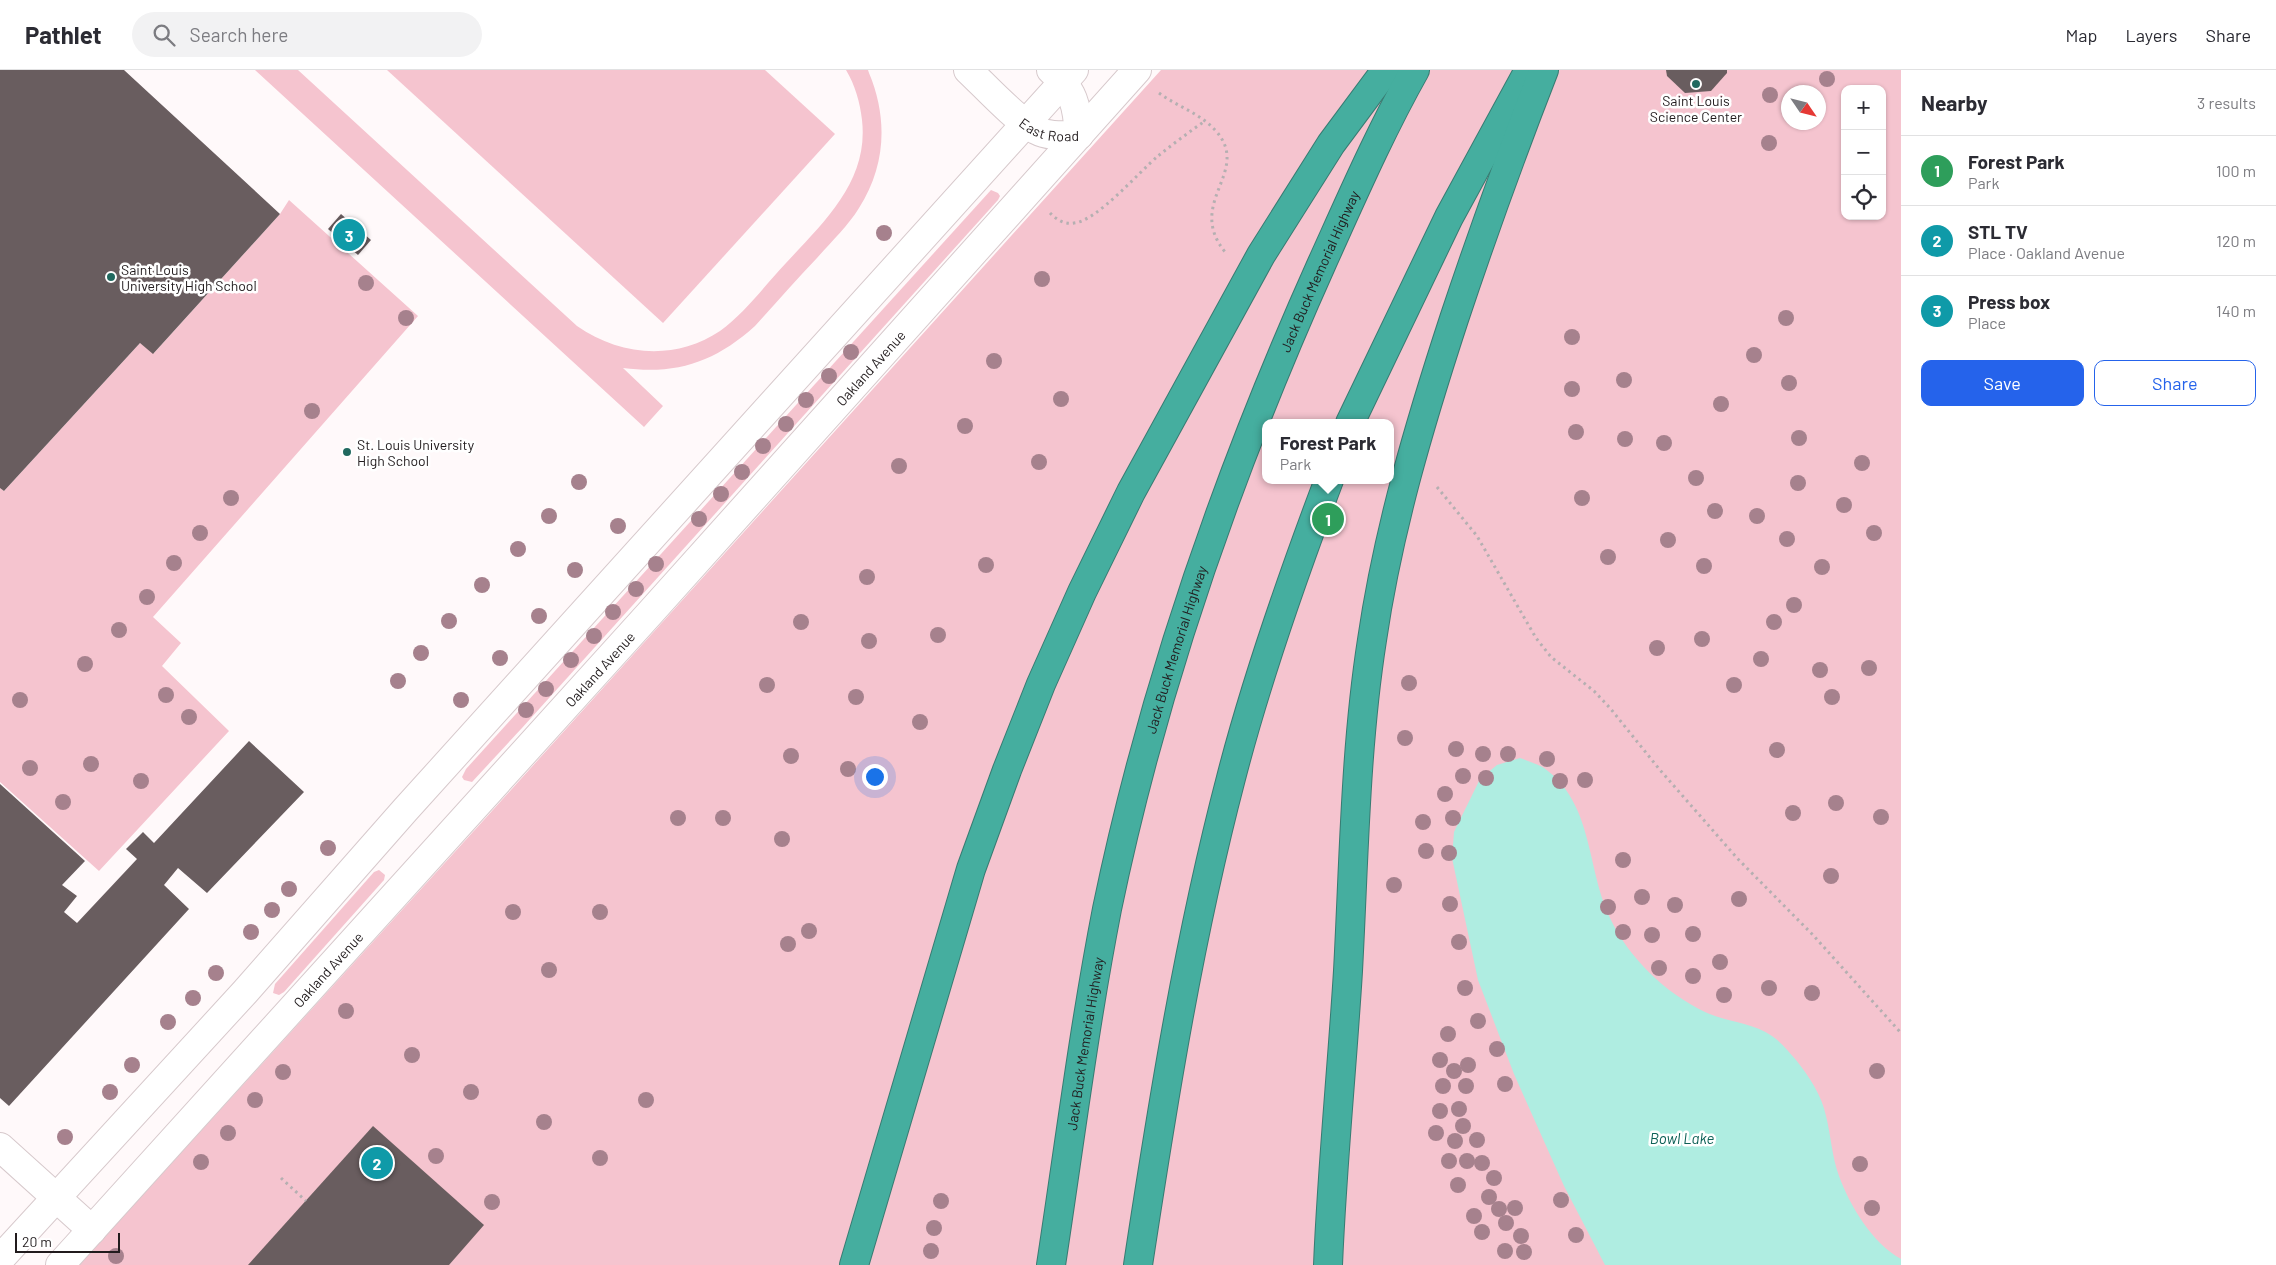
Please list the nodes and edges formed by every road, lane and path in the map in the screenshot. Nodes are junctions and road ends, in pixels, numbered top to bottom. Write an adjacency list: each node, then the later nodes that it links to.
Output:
1 (968, 70): 10 (street, East Road)
2 (1137, 70): 11 (street, Oakland Avenue)
3 (1386, 70): 25 (highway)
4 (1415, 70): 26 (highway, Jack Buck Memorial Highway)
5 (1529, 70): 14 (highway)
6 (1544, 70): 28 (highway)
7 (1063, 74): 10 (street); 11 (street, East Road)
8 (1162, 96): 9 (path)
9 (1205, 121): 12 (path); 13 (path)
10 (1025, 123): 11 (street, East Road); 20 (street)
11 (1079, 135): 22 (street, Oakland Avenue)
12 (1053, 216)
13 (1226, 252)
14 (1352, 419)
15 (1433, 482): 17 (path)
16 (1328, 484): 27 (highway)
17 (1901, 1033)
18 (0, 1147): 20 (street)
19 (281, 1178): 21 (path)
20 (56, 1198): 22 (street); 23 (street)
21 (306, 1201)
22 (92, 1230): 24 (street, Oakland Avenue)
23 (0, 1259)
24 (60, 1265)
25 (854, 1265)
26 (1051, 1265)
27 (1138, 1265)
28 (1328, 1265)

